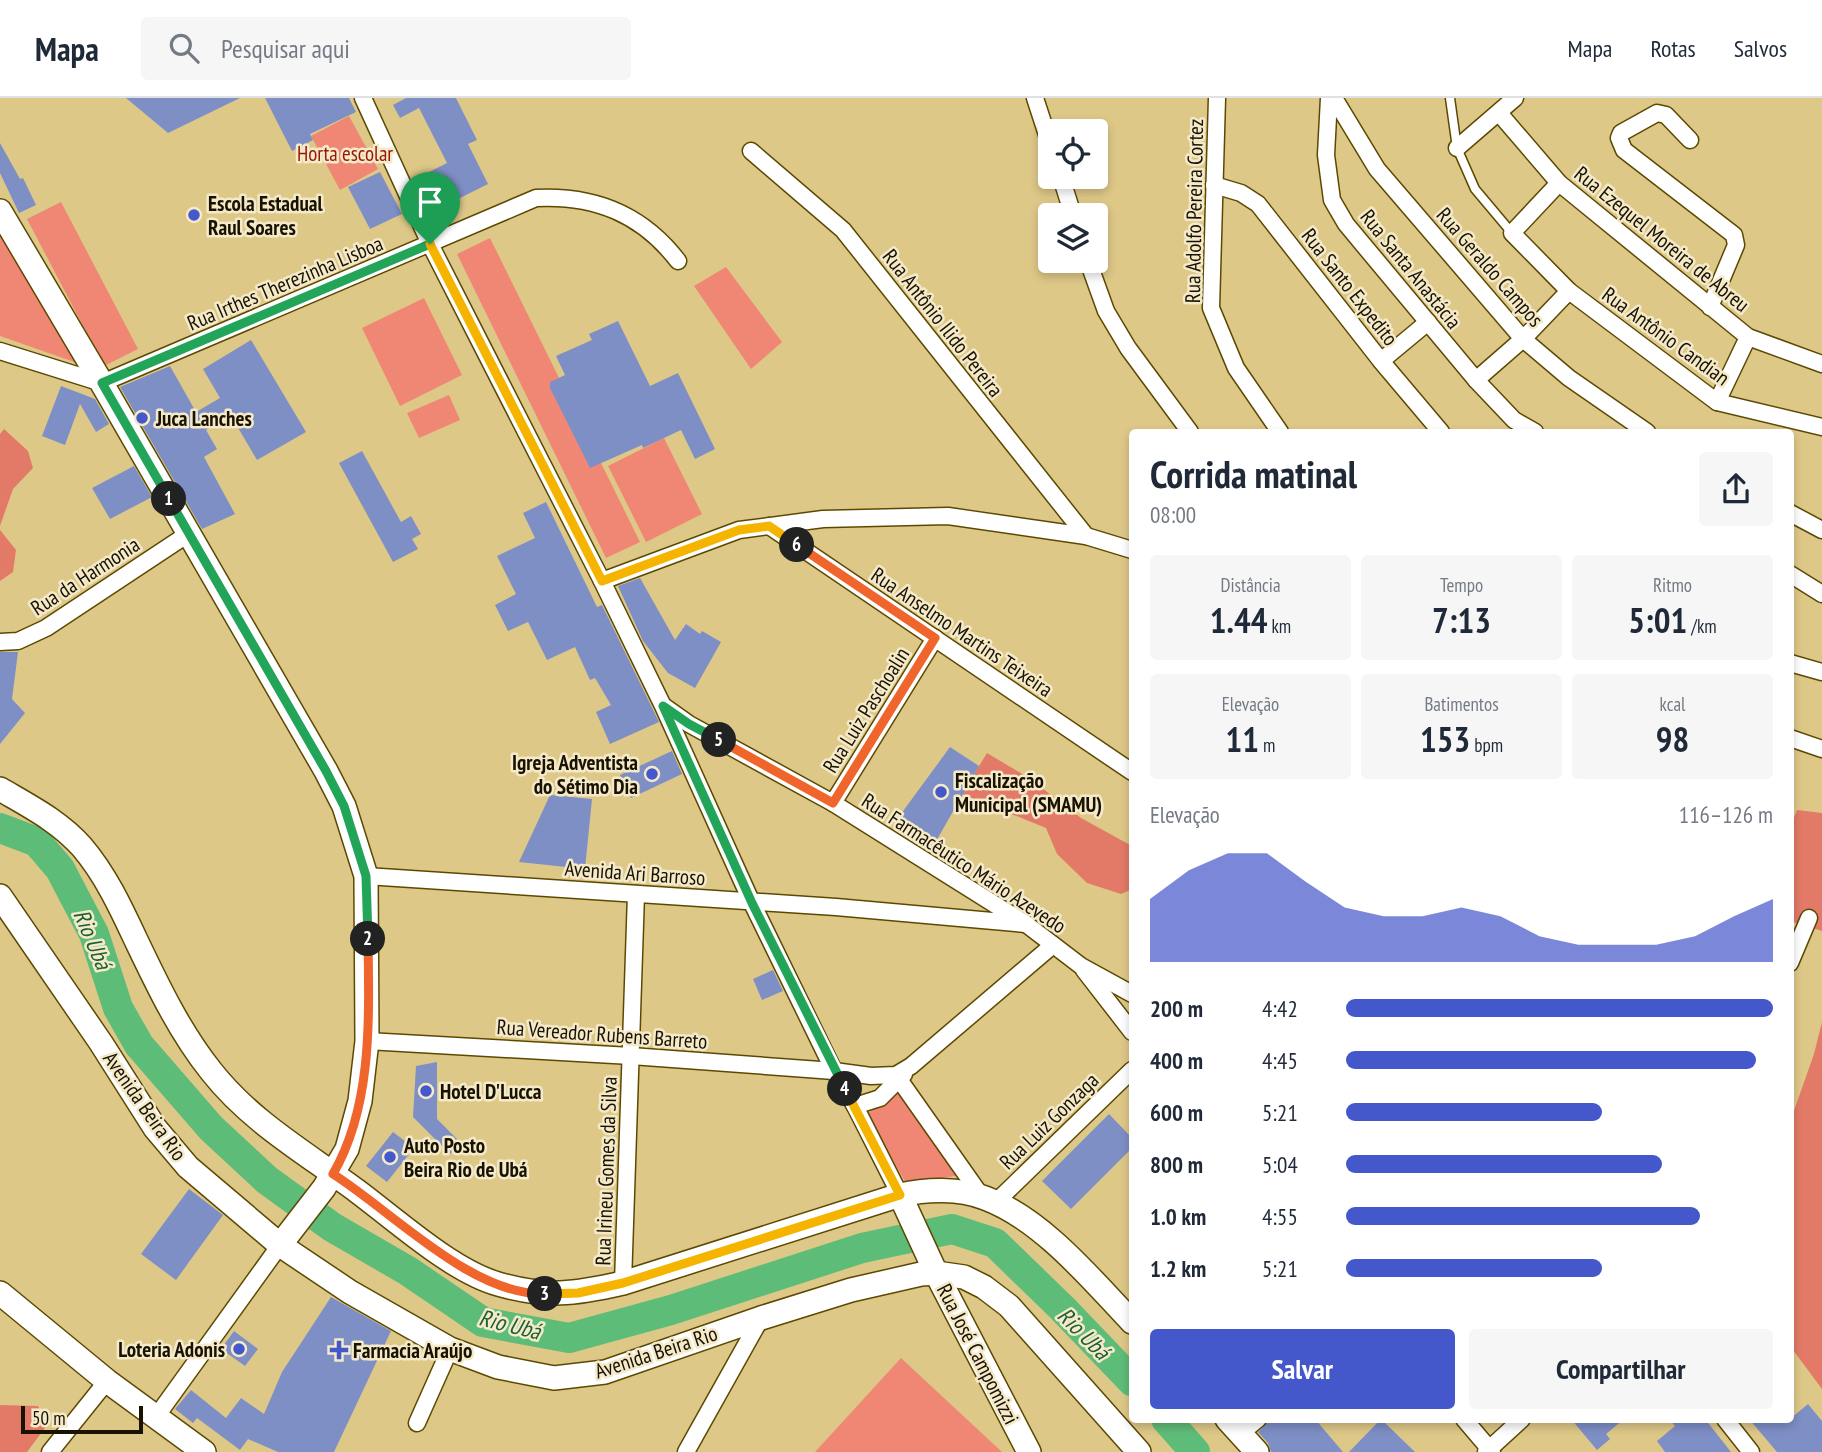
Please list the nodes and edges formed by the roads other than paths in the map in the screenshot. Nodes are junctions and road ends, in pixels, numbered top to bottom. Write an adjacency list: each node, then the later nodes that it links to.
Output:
1 (363, 98): 16 (street)
2 (1035, 98): 8 (street)
3 (1217, 98): 13 (street, Rua Adolfo Pereira Cortez)
4 (1331, 98): 21 (street, Rua Santa Anastácia); 23 (street, Rua Geraldo Campos)
5 (1450, 98): 10 (lane)
6 (1515, 98): 7 (street)
7 (1499, 113): 10 (street); 12 (street, Rua Ezequel Moreira de Abreu)
8 (1042, 119)
9 (1690, 140): 20 (street)
10 (1457, 148): 15 (lane)
11 (751, 151): 40 (street, Rua Antônio Ilido Pereira)
12 (1559, 183): 15 (street); 20 (street, Rua Ezequel Moreira de Abreu)
13 (1214, 185): 25 (street, Rua Santo Expedito); 32 (street, Rua Adolfo Pereira Cortez)
14 (0, 211): 28 (main road)
15 (1512, 233): 19 (street, Rua Antônio Candian)
16 (430, 244): 17 (street, Rua Irthes Therezinha Lisboa); 28 (street, Rua Irthes Therezinha Lisboa); 43 (street)
17 (678, 261)
18 (1092, 273): 31 (street)
19 (1569, 291): 23 (street); 29 (street, Rua Antônio Candian)
20 (1710, 307): 22 (street, Rua Ezequel Moreira de Abreu)
21 (1428, 322): 25 (street); 27 (street, Rua Santa Anastácia)
22 (1748, 337): 26 (street, Rua Ezequel Moreira de Abreu); 29 (street)
23 (1523, 339): 27 (street); 35 (street, Rua Geraldo Campos)
24 (0, 351): 28 (street)
25 (1381, 360): 33 (street, Rua Santo Expedito)
26 (1822, 364)
27 (1476, 380): 34 (street, Rua Santa Anastácia)
28 (102, 383): 39 (main road)
29 (1717, 402): 30 (street, Rua Antônio Candian)
30 (1822, 427)
31 (1188, 429)
32 (1278, 429)
33 (1438, 429)
34 (1530, 429)
35 (1643, 429)
36 (1794, 515): 38 (street)
37 (769, 526): 40 (street); 43 (street); 45 (street, Rua Anselmo Martins Teixeira)
38 (1822, 530)
39 (188, 534): 46 (street, Rua da Harmonia); 55 (main road)
40 (1086, 536): 41 (street)
41 (1129, 549)
42 (1794, 576): 44 (street)
43 (602, 581): 49 (street)
44 (1822, 594)
45 (935, 638): 52 (street, Rua Anselmo Martins Teixeira); 54 (street, Rua Luiz Paschoalin)
46 (0, 642)
47 (1794, 664): 48 (street)
48 (1822, 672)
49 (663, 706): 54 (street, Rua Farmacêutico Mário Azevedo); 58 (street)
50 (1794, 739): 51 (street)
51 (1822, 748)
52 (1129, 770)
53 (0, 789): 72 (main road)
54 (833, 803): 60 (street, Rua Farmacêutico Mário Azevedo)
55 (366, 876): 56 (street, Avenida Ari Barroso); 66 (main road)
56 (636, 894): 58 (street, Avenida Ari Barroso); 67 (street, Rua Irineu Gomes da Silva)
57 (0, 896): 75 (main road, Avenida Beira Rio)
58 (752, 903): 60 (street, Avenida Ari Barroso); 68 (street)
59 (1809, 918): 62 (street)
60 (1026, 925): 61 (street, Rua Farmacêutico Mário Azevedo)
61 (1053, 945): 63 (street, Rua Farmacêutico Mário Azevedo); 70 (street)
62 (1794, 954)
63 (1081, 966): 64 (street, Rua Farmacêutico Mário Azevedo); 65 (street)
64 (1129, 992)
65 (1129, 1028)
66 (367, 1041): 67 (street, Rua Vereador Rubens Barreto); 72 (main road)
67 (631, 1056): 68 (street, Rua Vereador Rubens Barreto); 77 (street, Rua Irineu Gomes da Silva)
68 (834, 1071): 70 (street, Rua Vereador Rubens Barreto); 71 (street)
69 (1129, 1073): 74 (street, Rua Luiz Gonzaga)
70 (898, 1078): 71 (street); 74 (street)
71 (855, 1106): 73 (street)
72 (327, 1182): 75 (main road); 77 (main road)
73 (900, 1195): 74 (main road); 76 (main road, Rua José Campomizzi); 77 (main road)
74 (989, 1199): 79 (main road)
75 (286, 1238): 81 (main road, Avenida Beira Rio); 83 (street)
76 (932, 1264): 80 (main road, Avenida Beira Rio); 93 (main road, Rua José Campomizzi); 94 (main road, Avenida Beira Rio)
77 (623, 1283)
78 (0, 1293): 82 (main road)
79 (1129, 1313)
80 (761, 1318): 81 (main road, Avenida Beira Rio); 92 (street)
81 (450, 1349): 84 (street)
82 (107, 1381): 83 (main road); 91 (street)
83 (156, 1417): 89 (main road)
84 (417, 1423)
85 (1467, 1423): 90 (street)
86 (1518, 1423): 90 (street)
87 (1729, 1423): 96 (street)
88 (1242, 1424): 95 (main road)
89 (205, 1450)
90 (1489, 1451)
91 (50, 1452)
92 (685, 1452)
93 (1029, 1452)
94 (1139, 1452)
95 (1257, 1452)
96 (1751, 1452)

